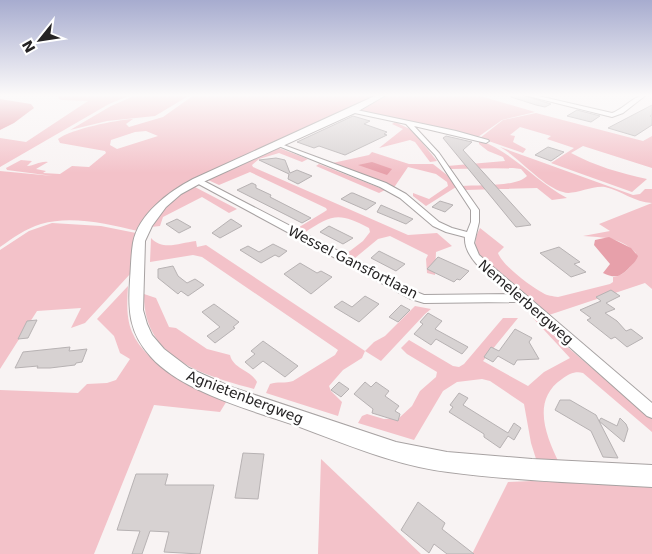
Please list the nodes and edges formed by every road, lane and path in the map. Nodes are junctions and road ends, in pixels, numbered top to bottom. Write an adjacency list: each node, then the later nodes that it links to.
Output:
1 (332, 121): 5 (street, Agnietenbergweg)
2 (394, 121): 3 (street)
3 (409, 124): 4 (street); 7 (street)
4 (486, 141)
5 (279, 145): 6 (street, Agnietenbergweg); 7 (street)
6 (197, 181): 8 (street, Wessel Gansfortlaan); 10 (street, Agnietenbergweg)
7 (469, 235): 8 (street, Nemelerbergweg)
8 (521, 298): 9 (street, Nemelerbergweg)
9 (652, 412)
10 (652, 476)

